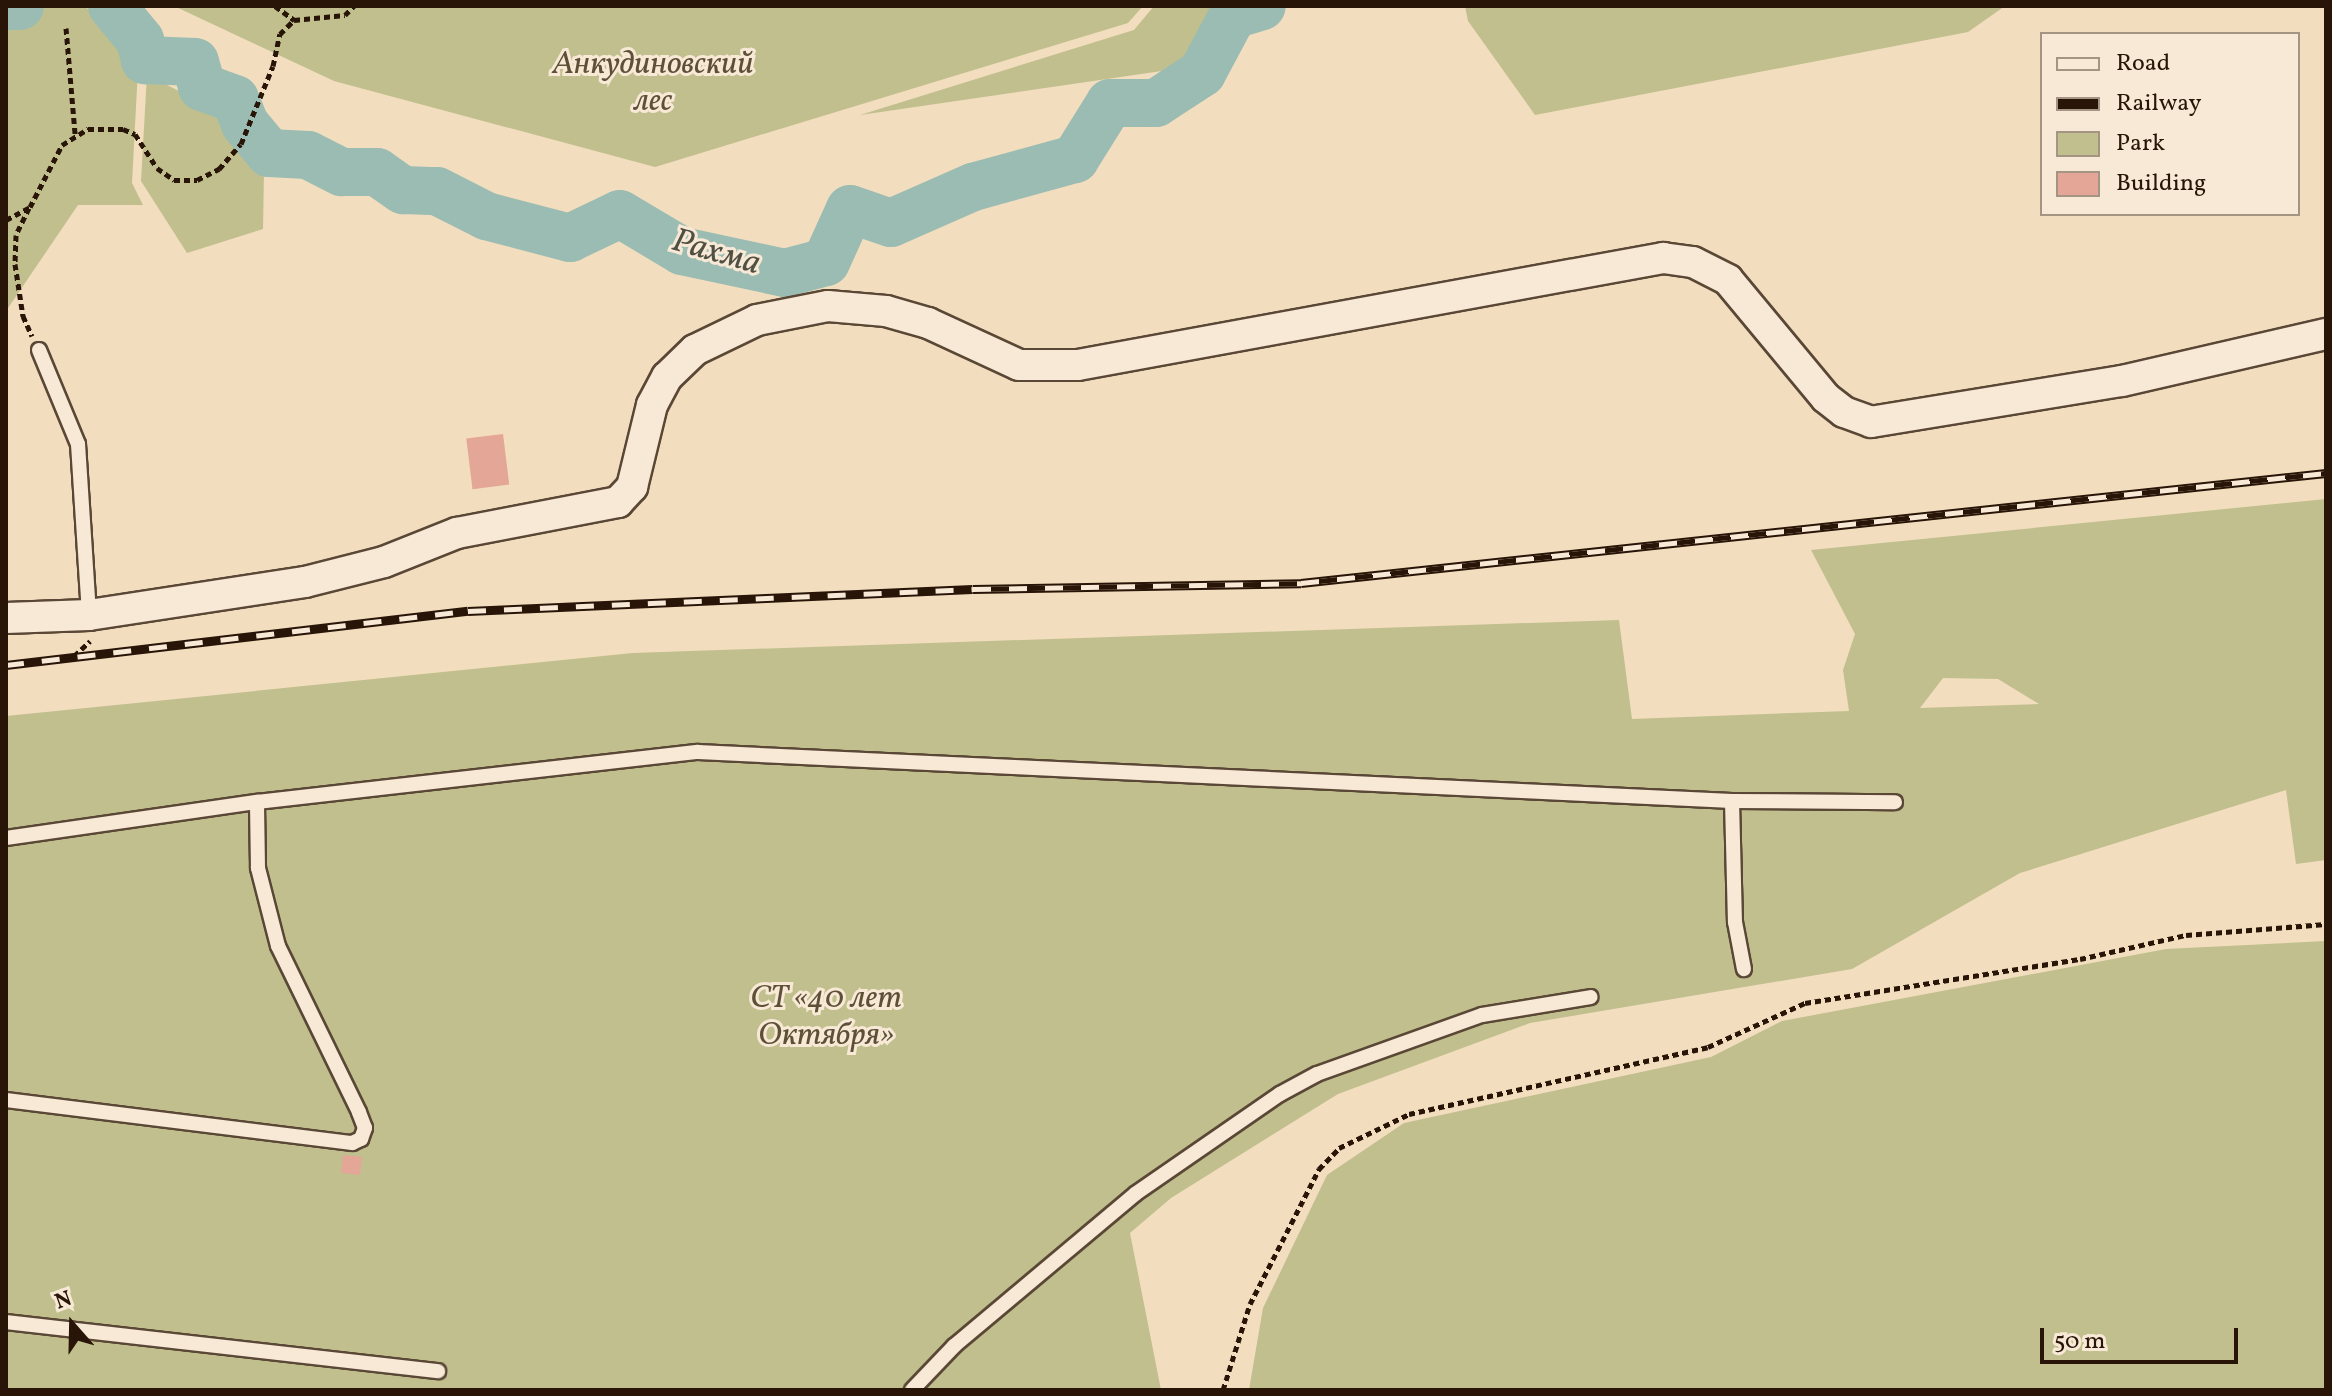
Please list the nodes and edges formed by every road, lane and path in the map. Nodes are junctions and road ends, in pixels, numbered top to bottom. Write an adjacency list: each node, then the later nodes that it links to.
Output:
1 (275, 6): 3 (path)
2 (354, 6): 3 (path)
3 (294, 20): 5 (path)
4 (66, 28): 5 (path)
5 (75, 134): 6 (path)
6 (30, 207): 7 (path); 9 (path)
7 (6, 220)
8 (2326, 334): 10 (street)
9 (39, 350): 10 (lane)
10 (89, 615): 11 (street)
11 (6, 618)
12 (1732, 801): 13 (lane); 14 (lane); 17 (lane)
13 (257, 802): 15 (lane); 19 (lane)
14 (1895, 802)
15 (6, 838)
16 (2326, 924): 23 (path)
17 (1744, 969)
18 (1591, 997): 22 (lane)
19 (6, 1100)
20 (6, 1322): 21 (lane)
21 (438, 1371)
22 (912, 1390)
23 (1223, 1390)

